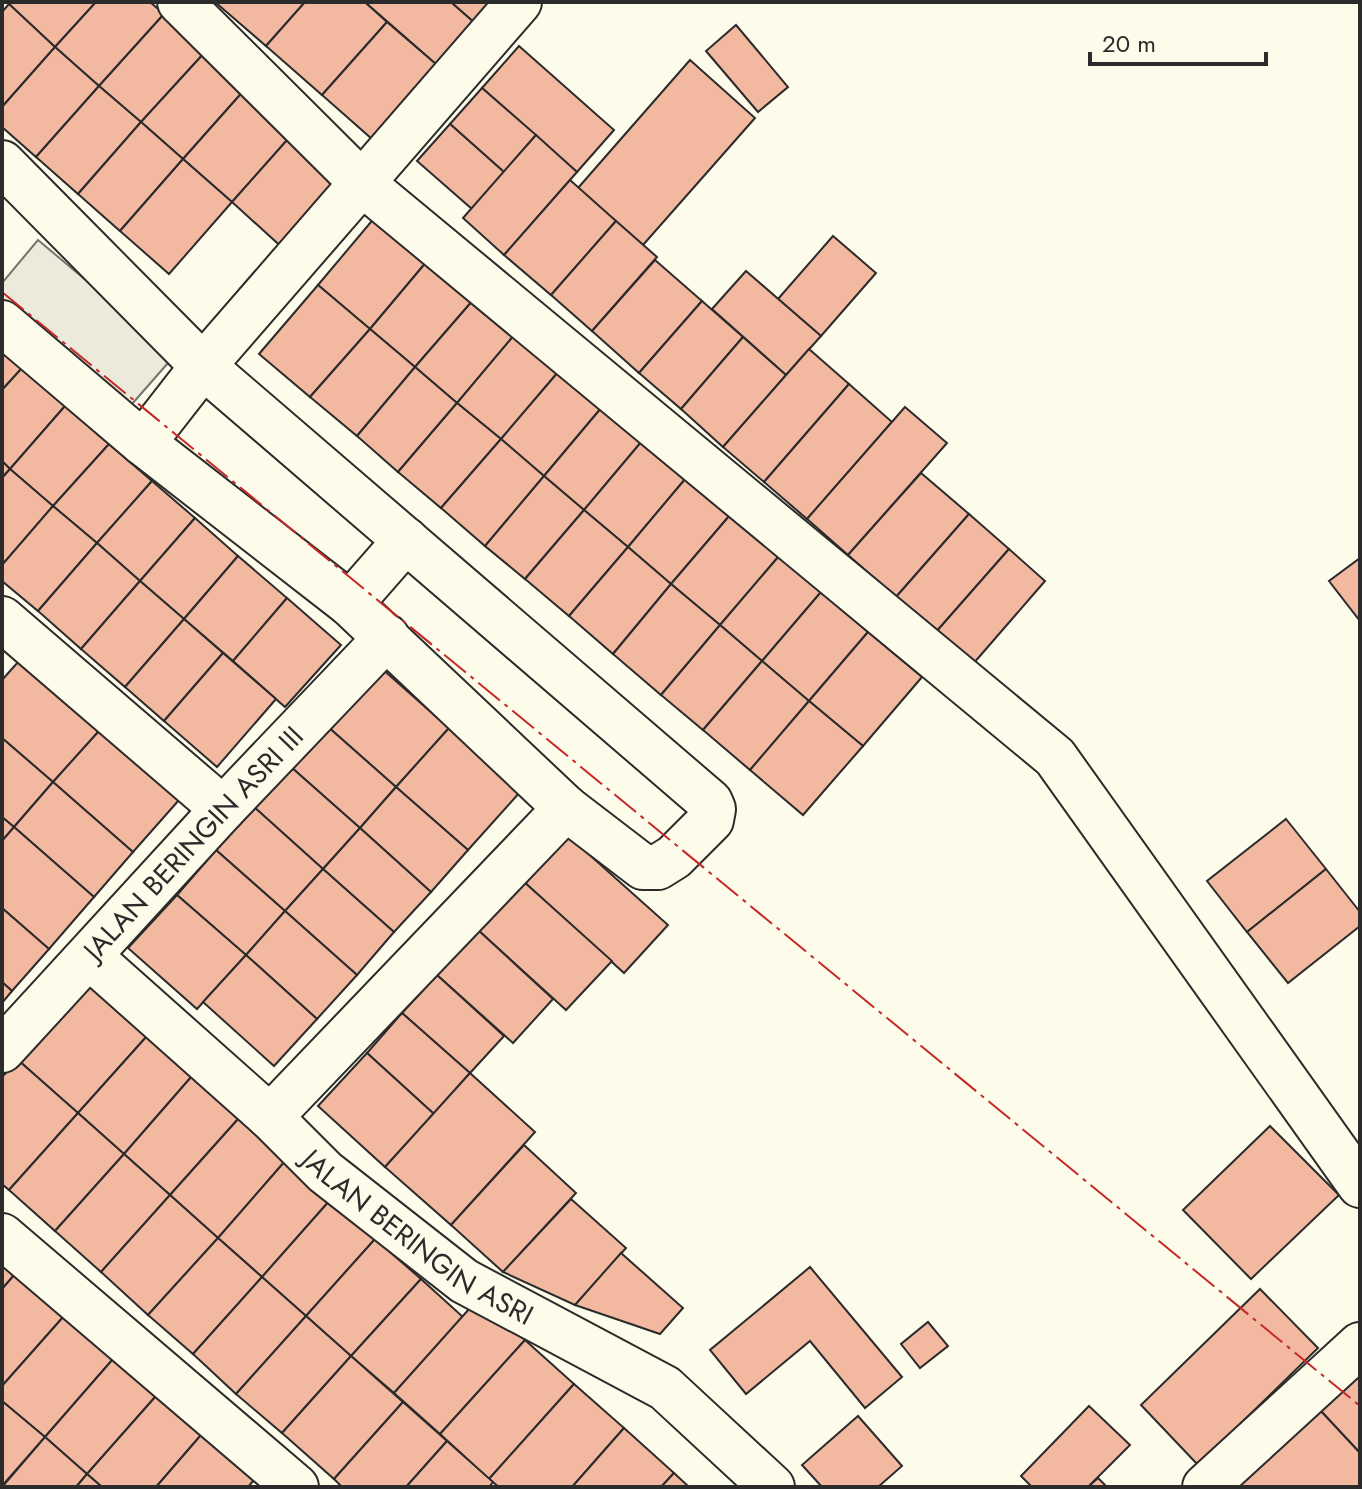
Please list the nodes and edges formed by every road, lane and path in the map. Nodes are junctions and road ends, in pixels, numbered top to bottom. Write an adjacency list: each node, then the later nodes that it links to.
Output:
1 (180, 2): 4 (street)
2 (519, 2): 4 (street)
3 (2, 163): 6 (street)
4 (363, 184): 6 (street); 17 (street)
5 (2, 323): 7 (street)
6 (203, 366): 7 (street); 8 (street)
7 (143, 443): 9 (street)
8 (406, 540): 9 (street); 12 (street)
9 (350, 604): 11 (street)
10 (7, 633): 13 (street)
11 (387, 637): 12 (street); 13 (street, JALAN BERINGIN ASRI III)
12 (566, 808): 16 (street)
13 (223, 809): 14 (street, JALAN BERINGIN ASRI III)
14 (89, 956): 15 (street, JALAN BERINGIN ASRI III); 16 (street, JALAN BERINGIN ASRI)
15 (2, 1050)
16 (270, 1117): 21 (street, JALAN BERINGIN ASRI)
17 (1360, 1185)
18 (2, 1236): 20 (street)
19 (1360, 1345): 22 (street)
20 (296, 1487)
21 (772, 1487)
22 (1205, 1487)

